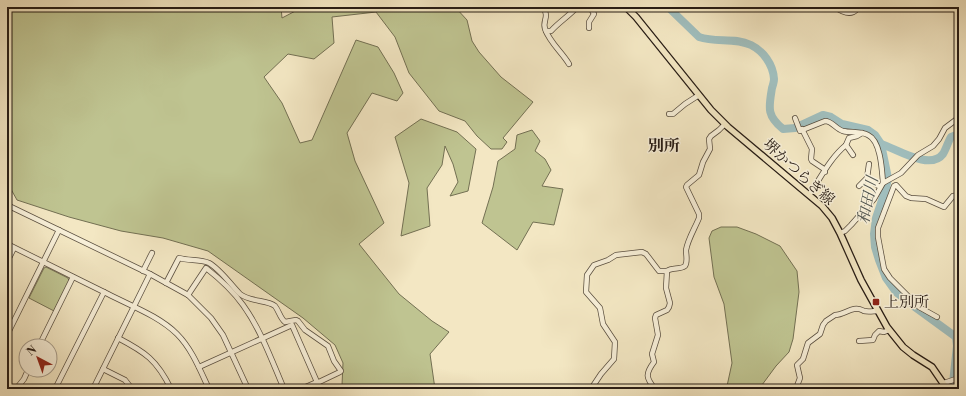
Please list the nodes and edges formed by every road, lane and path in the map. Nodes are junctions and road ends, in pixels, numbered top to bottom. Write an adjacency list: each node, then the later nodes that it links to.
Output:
1 (543, 7): 8 (street)
2 (577, 7): 8 (street)
3 (590, 7): 7 (street)
4 (626, 7): 10 (main road, 堺かつらぎ線)
5 (835, 7): 6 (street)
6 (858, 7)
7 (589, 28)
8 (546, 31): 9 (street)
9 (569, 64)
10 (699, 95): 12 (street); 14 (main road, 堺かつらぎ線)
11 (959, 113): 22 (street)
12 (669, 114)
13 (795, 118): 15 (street)
14 (725, 124): 26 (main road, 堺かつらぎ線); 37 (street)
15 (802, 129): 16 (street); 20 (street)
16 (862, 133): 17 (street); 23 (street)
17 (846, 145): 18 (street); 20 (street)
18 (853, 155)
19 (869, 164): 21 (street)
20 (825, 172): 26 (street)
21 (867, 178): 23 (street); 24 (street)
22 (894, 178): 23 (street); 25 (street)
23 (883, 184): 30 (street)
24 (859, 186)
25 (894, 186): 27 (street); 45 (street)
26 (810, 195): 30 (main road, 堺かつらぎ線)
27 (959, 195)
28 (7, 204): 29 (street)
29 (60, 230): 35 (street); 36 (street)
30 (840, 232): 44 (main road, 堺かつらぎ線)
31 (7, 244): 32 (street)
32 (14, 248): 34 (street); 35 (street)
33 (152, 253): 36 (street)
34 (7, 262)
35 (43, 262): 39 (street); 47 (street)
36 (143, 271): 38 (street)
37 (667, 271): 70 (street); 71 (street)
38 (150, 274): 40 (street); 43 (street)
39 (73, 277): 41 (street); 48 (street)
40 (166, 283): 42 (street); 58 (street)
41 (104, 292): 43 (street); 61 (street)
42 (188, 294): 50 (street); 52 (street)
43 (134, 306): 49 (street); 54 (street)
44 (878, 311): 46 (main road, 堺かつらぎ線); 72 (street)
45 (937, 317)
46 (889, 330): 51 (street); 59 (main road, 堺かつらぎ線)
47 (7, 336)
48 (43, 338)
49 (118, 338): 55 (street); 64 (street)
50 (261, 338): 52 (street); 58 (street); 67 (street)
51 (859, 342)
52 (231, 352): 54 (street); 66 (street)
53 (959, 361): 57 (street)
54 (199, 367): 65 (street)
55 (103, 369): 62 (street); 63 (street)
56 (24, 378): 60 (street)
57 (958, 378): 59 (street)
58 (317, 382): 68 (street); 69 (street)
59 (944, 386)
60 (16, 389)
61 (55, 389)
62 (93, 389)
63 (132, 389)
64 (170, 389)
65 (209, 389)
66 (248, 389)
67 (284, 389)
68 (302, 389)
69 (321, 389)
70 (591, 389)
71 (655, 389)
72 (798, 389)

